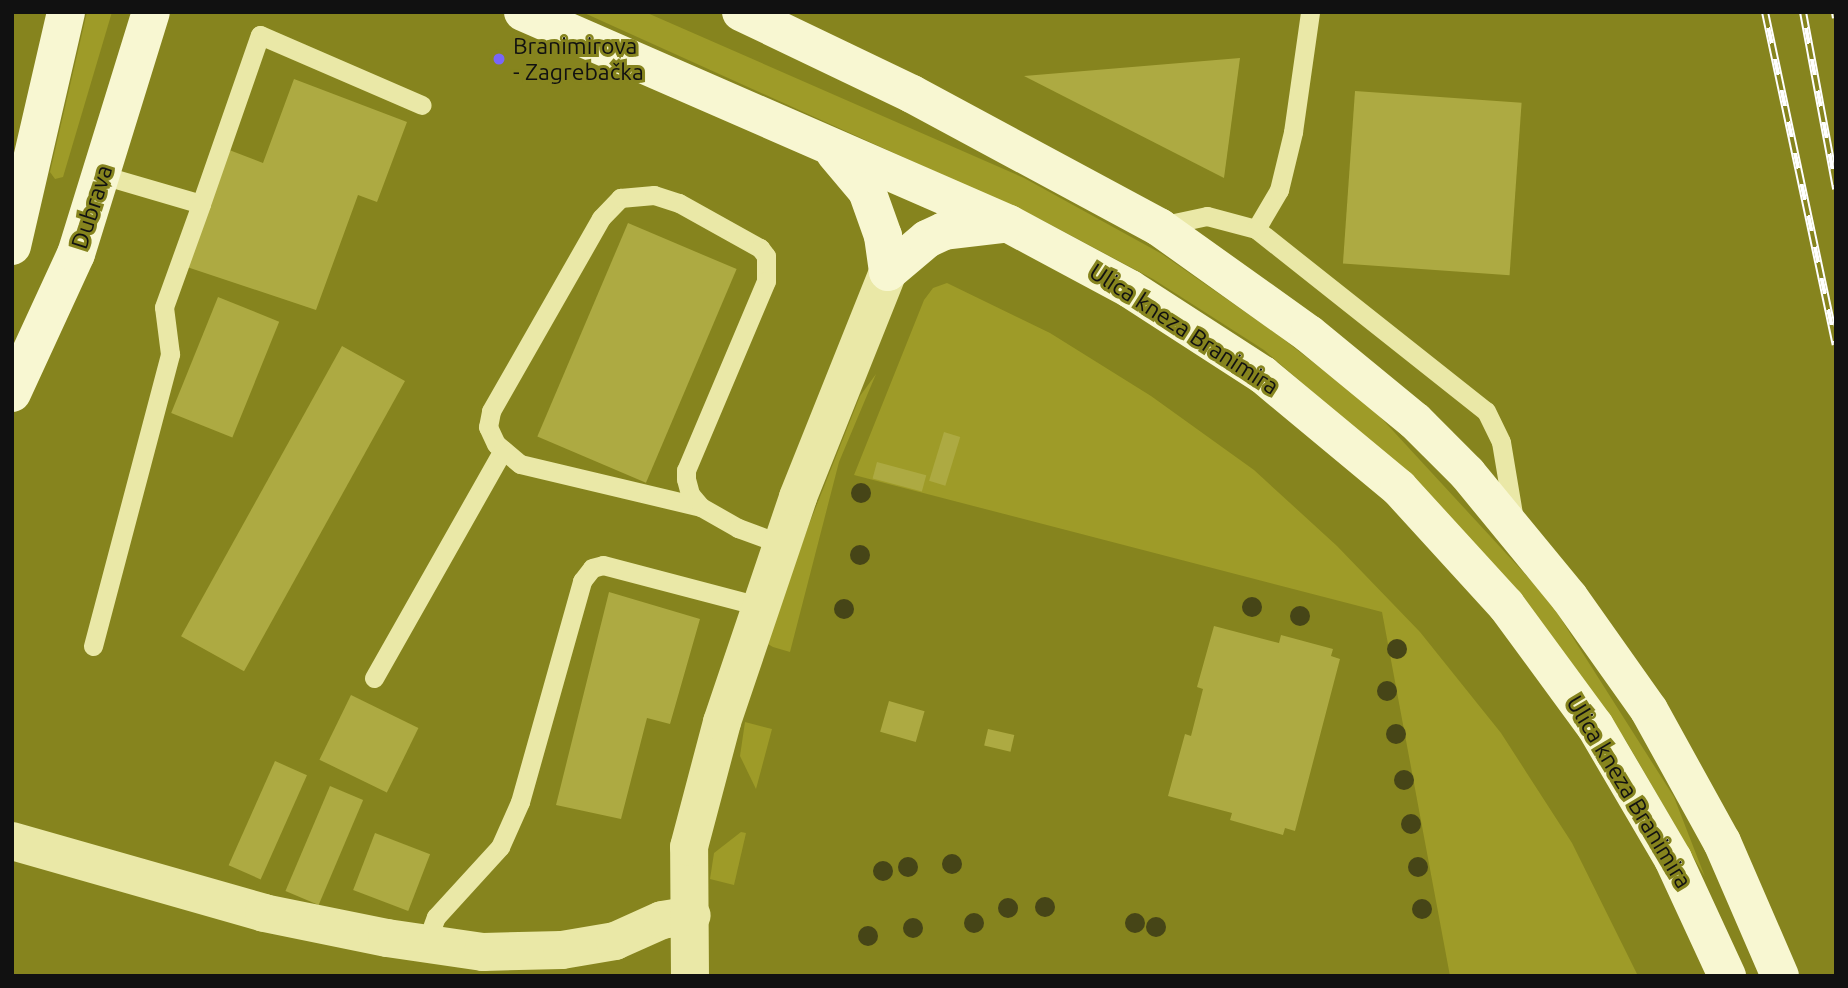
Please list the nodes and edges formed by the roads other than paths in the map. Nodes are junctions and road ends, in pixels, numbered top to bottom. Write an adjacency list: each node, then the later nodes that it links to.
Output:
1 (66, 12): 13 (main road)
2 (151, 12): 8 (main road, Dubrava)
3 (523, 12): 7 (main road, Ulica kneza Branimira)
4 (741, 12): 11 (main road)
5 (1310, 12): 12 (lane)
6 (422, 105): 9 (lane)
7 (826, 144): 10 (main road, Ulica kneza Branimira); 14 (main road)
8 (102, 175): 9 (lane); 15 (main road, Dubrava)
9 (201, 204): 21 (lane)
10 (1009, 224): 14 (main road); 27 (main road, Ulica kneza Branimira)
11 (1159, 227): 12 (lane); 18 (main road)
12 (1256, 229): 18 (lane)
13 (12, 246)
14 (888, 272): 19 (street)
15 (12, 393)
16 (503, 450): 17 (lane); 17 (lane); 22 (lane)
17 (701, 507): 19 (lane)
18 (1517, 534): 28 (main road)
19 (781, 544): 20 (street)
20 (759, 606): 24 (street); 25 (lane)
21 (93, 646)
22 (374, 678)
23 (12, 841): 25 (street)
24 (692, 915): 25 (street); 26 (street)
25 (426, 944)
26 (690, 976)
27 (1727, 976)
28 (1780, 976)

